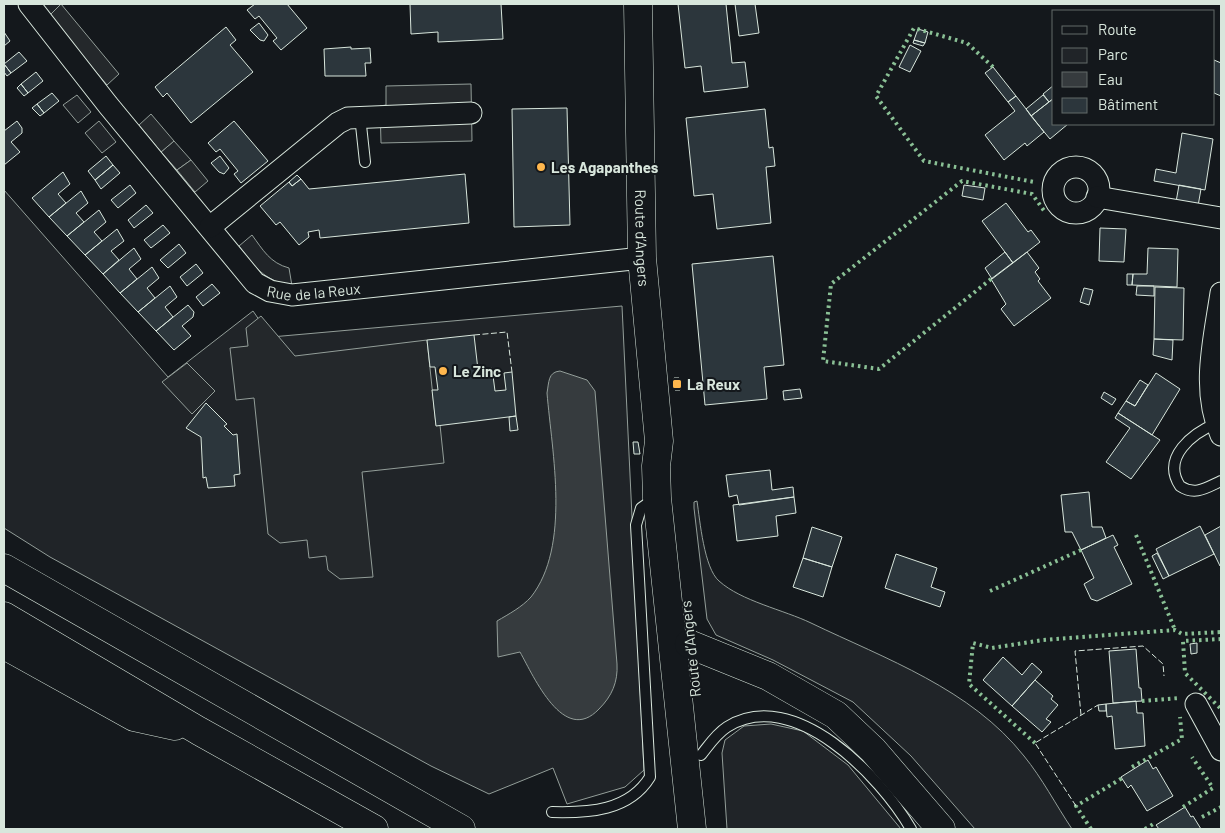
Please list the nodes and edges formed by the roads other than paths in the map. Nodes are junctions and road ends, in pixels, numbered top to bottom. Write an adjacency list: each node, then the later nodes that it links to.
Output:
1 (29, 4): 8 (street, Rue de la Reux)
2 (638, 4): 9 (main road, Route d’Angers)
3 (471, 113): 4 (street)
4 (360, 116): 5 (lane); 8 (street)
5 (365, 162)
6 (1097, 197): 7 (street)
7 (1221, 218)
8 (210, 227): 9 (street, Rue de la Reux)
9 (642, 258): 12 (main road, Route d’Angers)
10 (1221, 293): 11 (street)
11 (1219, 429): 13 (lane)
12 (659, 441): 14 (main road, Route d’Angers); 17 (main road, Route d’Angers)
13 (1221, 481)
14 (657, 498): 23 (lane); 26 (main road, Route d’Angers)
15 (4, 568): 25 (main road)
16 (4, 616): 20 (main road)
17 (690, 644): 22 (main road, Route d’Angers); 29 (main road)
18 (4, 645): 20 (main road)
19 (1196, 704): 21 (street)
20 (199, 731): 24 (main road)
21 (1221, 750)
22 (702, 755): 27 (main road, Route d’Angers); 28 (lane)
23 (552, 812)
24 (374, 829)
25 (461, 829)
26 (692, 829)
27 (707, 829)
28 (911, 829)
29 (941, 829)

